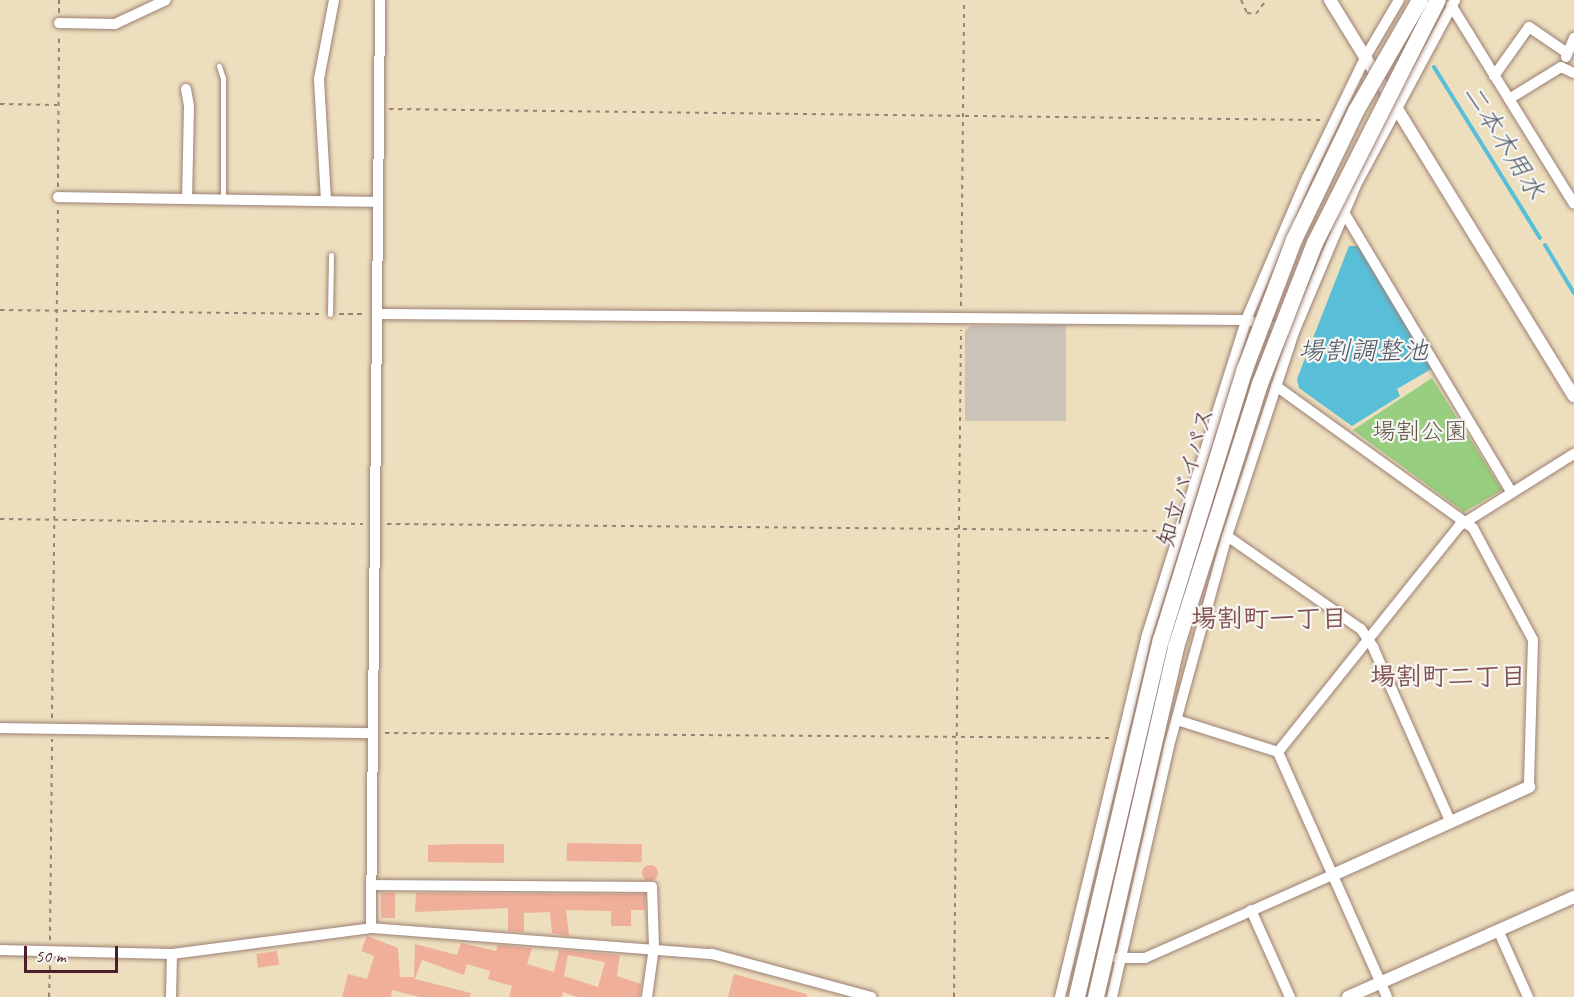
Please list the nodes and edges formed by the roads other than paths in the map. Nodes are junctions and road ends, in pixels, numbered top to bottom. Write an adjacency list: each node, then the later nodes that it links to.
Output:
1 (166, 0): 8 (street)
2 (334, 0): 22 (street)
3 (381, 0): 23 (street)
4 (1330, 0): 11 (street)
5 (1399, 0): 11 (street)
6 (1420, 0): 62 (highway, 知立バイパス, bridge)
7 (1448, 2): 15 (street); 18 (street); 63 (highway, 知立バイパス, bridge)
8 (59, 23)
9 (1574, 38): 10 (street)
10 (1567, 53): 13 (street); 15 (street)
11 (1366, 56): 18 (street); 29 (street)
12 (219, 66): 21 (lane)
13 (1561, 66): 14 (street); 17 (street)
14 (1574, 73)
15 (1494, 76): 17 (street)
16 (186, 89): 20 (street)
17 (1509, 99): 24 (street)
18 (1396, 105): 25 (street); 32 (street)
19 (58, 197): 20 (street)
20 (187, 199): 21 (street)
21 (223, 200): 22 (street)
22 (326, 201): 23 (street)
23 (378, 202): 28 (street)
24 (1574, 204)
25 (1345, 214): 30 (street); 34 (street)
26 (331, 255): 27 (lane)
27 (330, 314)
28 (378, 314): 29 (street); 40 (street)
29 (1246, 320): 30 (street); 41 (street)
30 (1294, 332): 31 (street)
31 (1276, 386): 35 (street); 36 (street)
32 (1574, 396)
33 (1574, 454): 34 (street)
34 (1512, 493): 35 (street)
35 (1465, 522): 37 (street); 44 (street)
36 (1227, 536): 37 (street); 38 (street)
37 (1368, 639): 43 (street); 45 (street)
38 (1177, 720): 42 (street); 43 (street)
39 (0, 728): 40 (street)
40 (373, 733): 47 (street)
41 (1121, 738): 42 (street); 54 (street)
42 (1169, 747): 56 (street)
43 (1278, 752): 46 (street)
44 (1529, 787): 45 (street)
45 (1450, 821): 46 (street)
46 (1335, 874): 49 (street); 57 (street)
47 (371, 885): 50 (street); 52 (street)
48 (1574, 897): 51 (street)
49 (1251, 910): 56 (street); 65 (street)
50 (371, 928): 52 (street); 55 (street)
51 (1498, 930): 57 (street); 68 (street)
52 (654, 947): 59 (street); 60 (street)
53 (0, 950): 55 (street)
54 (1071, 951): 56 (street); 61 (street)
55 (172, 954): 58 (street)
56 (1120, 959): 64 (street)
57 (1381, 982): 66 (street); 67 (street)
58 (171, 997)
59 (647, 997)
60 (871, 997)
61 (1060, 997)
62 (1077, 997)
63 (1096, 997)
64 (1112, 997)
65 (1290, 997)
66 (1348, 997)
67 (1387, 997)
68 (1528, 997)

